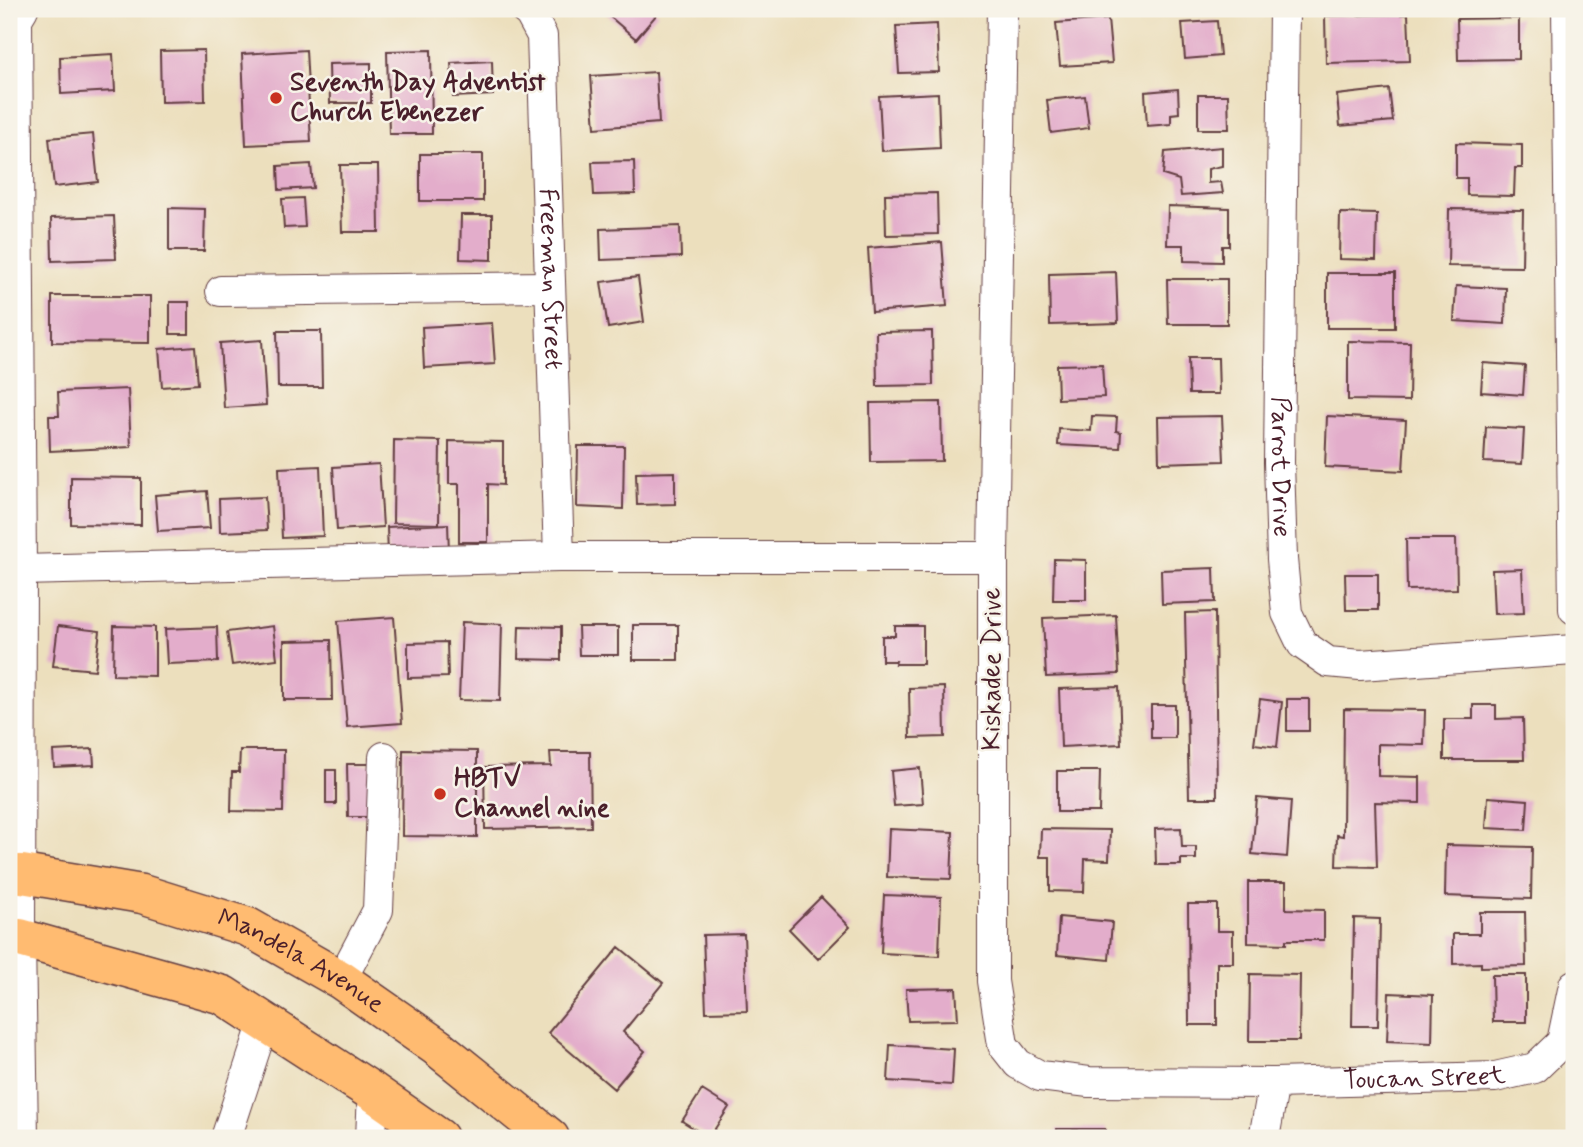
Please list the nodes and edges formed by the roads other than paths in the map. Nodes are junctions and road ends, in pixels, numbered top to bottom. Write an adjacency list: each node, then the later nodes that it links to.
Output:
1 (23, 9): 10 (street)
2 (524, 9): 6 (street, Freeman Street)
3 (1002, 9): 9 (street, Kiskadee Drive)
4 (1284, 9): 12 (street, Parrot Drive)
5 (1567, 9): 11 (street)
6 (550, 287): 7 (street); 8 (street, Freeman Street)
7 (221, 291)
8 (559, 557): 9 (street); 10 (street)
9 (993, 557): 19 (street, Kiskadee Drive)
10 (21, 570): 14 (street)
11 (1574, 609)
12 (1574, 650)
13 (384, 757): 16 (street)
14 (15, 874): 15 (street); 16 (main road, Mandela Avenue)
15 (15, 938): 18 (main road); 21 (street)
16 (341, 980): 25 (main road, Mandela Avenue)
17 (1574, 985): 19 (street, Toucan Street)
18 (264, 1022): 20 (main road); 22 (street)
19 (1274, 1083): 26 (street)
20 (373, 1091): 23 (street); 24 (main road)
21 (23, 1138)
22 (226, 1138)
23 (371, 1138)
24 (439, 1138)
25 (550, 1138)
26 (1264, 1138)

